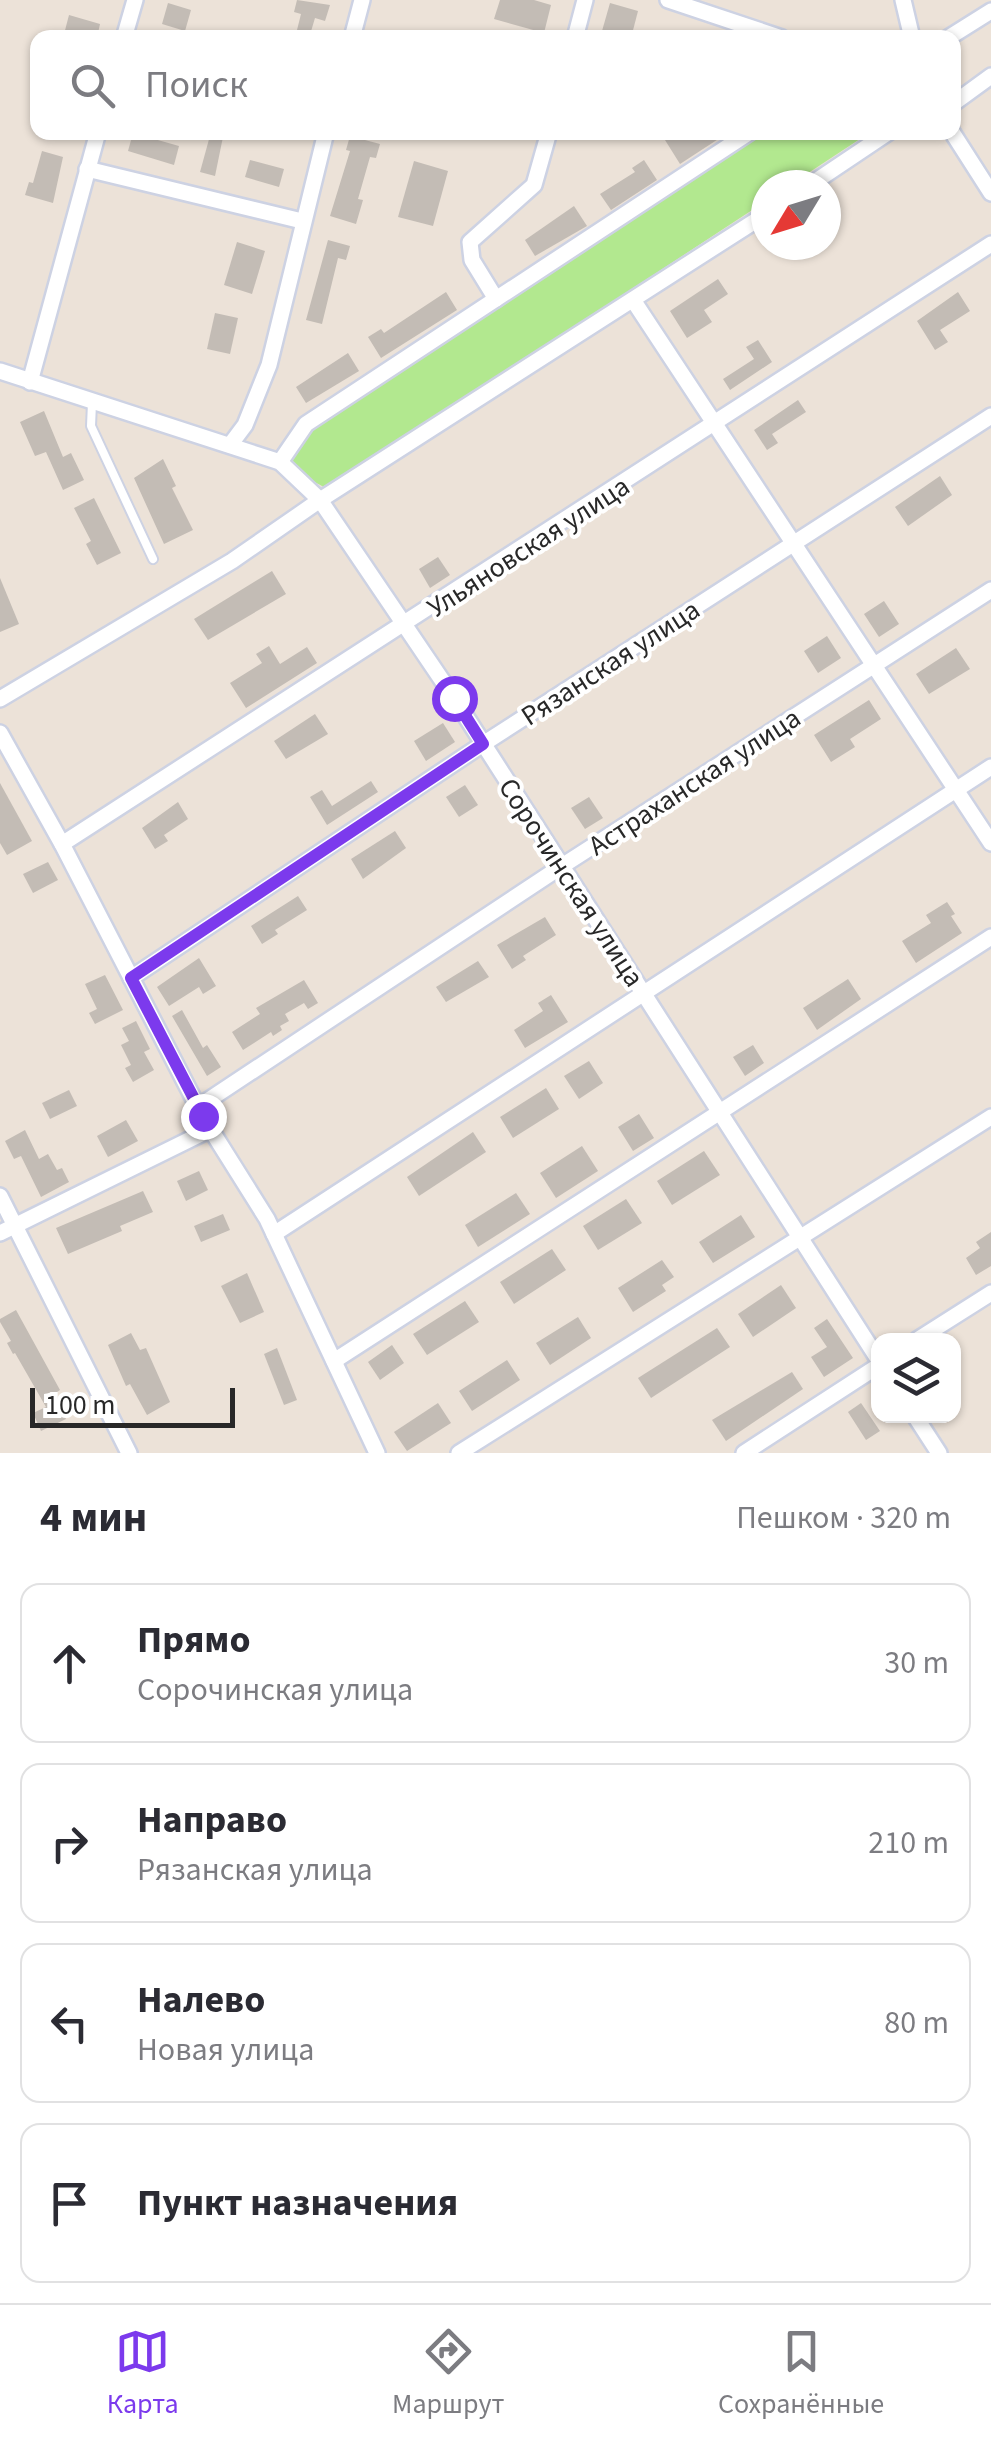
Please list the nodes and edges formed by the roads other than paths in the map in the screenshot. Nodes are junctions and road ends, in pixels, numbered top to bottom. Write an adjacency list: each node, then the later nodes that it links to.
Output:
1 (135, 0): 7 (street)
2 (362, 0): 8 (street)
3 (585, 0): 9 (street)
4 (668, 0): 10 (street)
5 (902, 0): 11 (street)
6 (991, 11): 12 (street)
7 (126, 30)
8 (354, 30)
9 (577, 30)
10 (758, 30)
11 (910, 30)
12 (961, 30)
13 (991, 76): 14 (street)
14 (961, 99)
15 (96, 140): 21 (street)
16 (324, 140): 24 (street)
17 (546, 140): 27 (street)
18 (738, 140): 27 (street)
19 (878, 140): 22 (street)
20 (957, 140): 23 (street)
21 (88, 168): 24 (street); 30 (street)
22 (833, 170)
23 (991, 193)
24 (302, 221): 34 (street)
25 (751, 224): 28 (street)
26 (991, 244): 33 (street, Ульяновская улица)
27 (496, 299): 35 (street)
28 (633, 300): 33 (street); 36 (street)
29 (0, 371): 30 (street, Сорочинская улица)
30 (30, 382): 31 (street, Сорочинская улица)
31 (92, 403): 34 (street, Сорочинская улица); 38 (lane)
32 (991, 416): 37 (street, Рязанская улица)
33 (713, 425): 37 (street); 40 (street, Ульяновская улица)
34 (230, 445): 35 (street, Сорочинская улица)
35 (280, 462): 36 (street, Сорочинская улица)
36 (320, 500): 40 (street, Сорочинская улица); 42 (street)
37 (792, 545): 41 (street); 44 (street, Рязанская улица)
38 (153, 558)
39 (991, 590): 41 (street, Астраханская улица)
40 (405, 625): 44 (street, Сорочинская улица); 48 (street, Ульяновская улица)
41 (873, 666): 46 (street); 49 (street, Астраханская улица)
42 (0, 700)
43 (0, 733): 48 (street)
44 (483, 744): 49 (street, Сорочинская улица); 51 (street, Рязанская улица)
45 (991, 767): 46 (street)
46 (956, 789): 47 (street); 52 (street)
47 (991, 843)
48 (62, 844): 51 (street)
49 (562, 866): 52 (street, Сорочинская улица); 53 (street, Астраханская улица)
50 (991, 937): 54 (street)
51 (131, 978): 53 (street)
52 (644, 995): 54 (street, Сорочинская улица); 59 (street)
53 (198, 1108): 56 (street)
54 (720, 1112): 60 (street, Сорочинская улица); 64 (street)
55 (991, 1117): 60 (street)
56 (210, 1129): 58 (street); 59 (street)
57 (0, 1196): 58 (street)
58 (8, 1229): 67 (street)
59 (274, 1234): 64 (street)
60 (800, 1236): 63 (street, Сорочинская улица); 69 (street)
61 (991, 1292): 62 (street)
62 (928, 1333)
63 (871, 1351)
64 (334, 1361): 68 (street)
65 (871, 1367): 70 (street)
66 (920, 1423): 71 (street)
67 (129, 1453)
68 (378, 1453)
69 (459, 1453)
70 (744, 1453)
71 (939, 1453)

